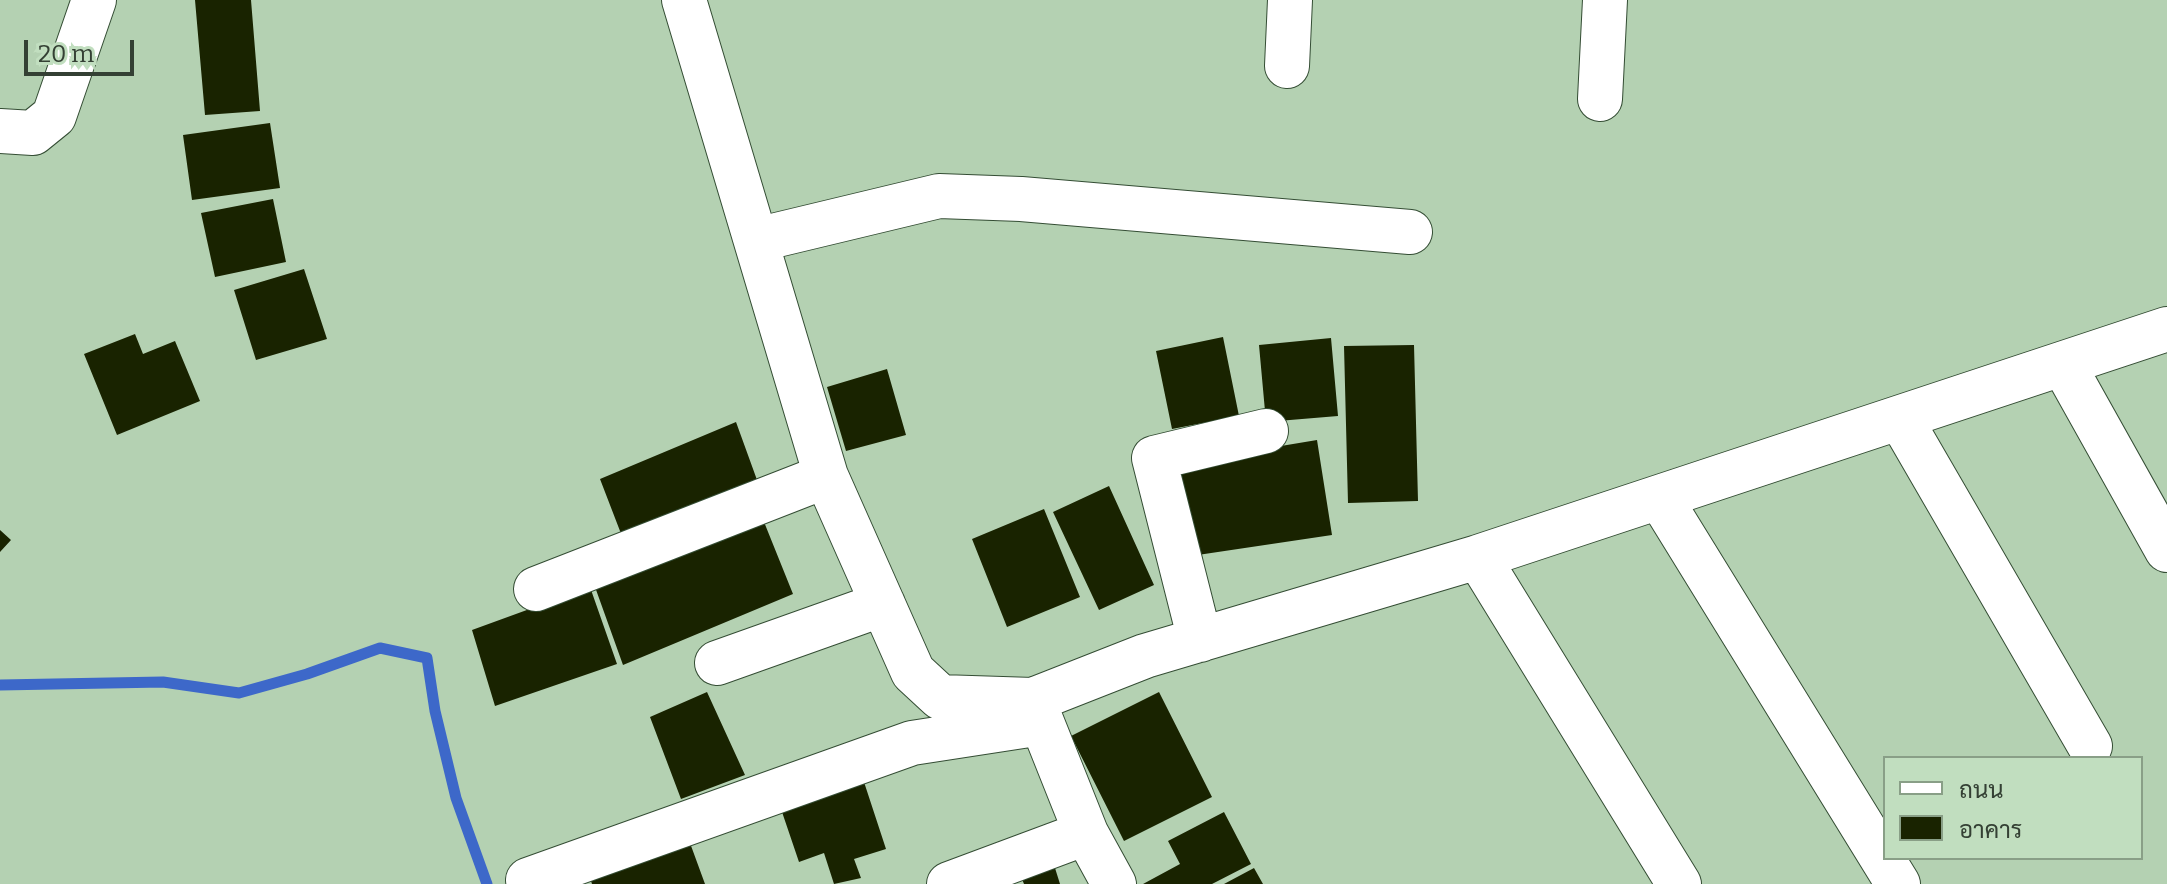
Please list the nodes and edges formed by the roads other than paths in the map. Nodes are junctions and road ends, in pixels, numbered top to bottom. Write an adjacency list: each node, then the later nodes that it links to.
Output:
1 (94, 0): 7 (street)
2 (684, 0): 9 (street)
3 (1290, 0): 5 (street)
4 (1605, 0): 6 (street)
5 (1287, 66)
6 (1600, 99)
7 (0, 131)
8 (1410, 232): 9 (street)
9 (756, 240): 14 (street)
10 (2166, 331): 11 (street)
11 (2063, 364): 12 (street); 16 (street)
12 (1900, 418): 15 (street); 23 (street)
13 (1266, 431): 20 (street)
14 (826, 476): 18 (street); 19 (street)
15 (1660, 498): 17 (street); 25 (street)
16 (2167, 550)
17 (1478, 557): 20 (street); 30 (street)
18 (536, 589)
19 (883, 604): 21 (street); 22 (street)
20 (1200, 640): 22 (street)
21 (717, 663)
22 (1038, 712): 24 (street); 27 (street)
23 (2090, 746)
24 (1086, 833): 28 (street); 29 (street)
25 (1883, 860)
26 (1883, 860): 31 (street)
27 (528, 880)
28 (949, 884)
29 (1114, 884)
30 (1679, 884)
31 (1898, 884)

